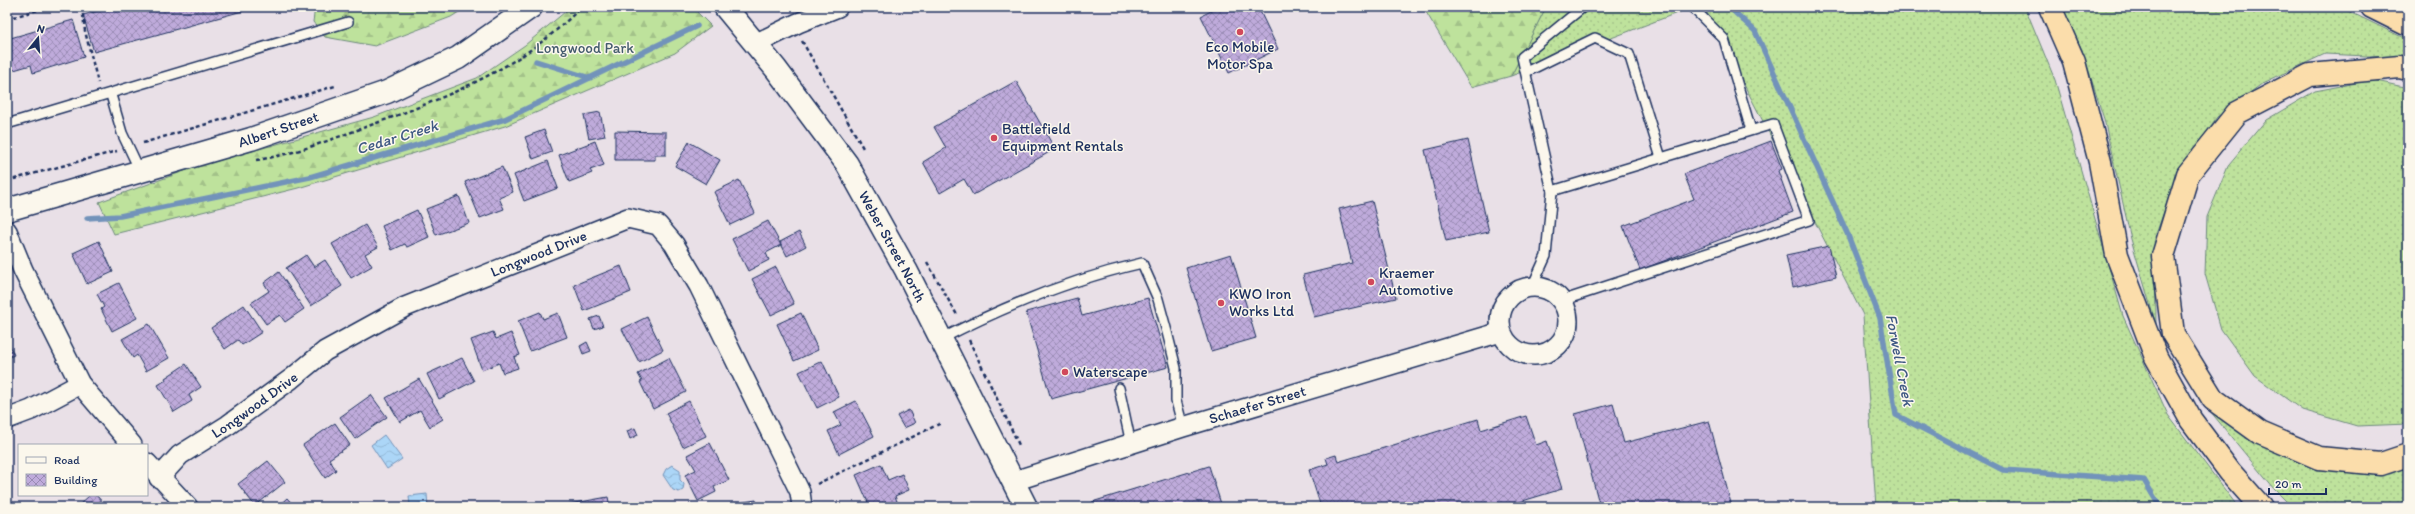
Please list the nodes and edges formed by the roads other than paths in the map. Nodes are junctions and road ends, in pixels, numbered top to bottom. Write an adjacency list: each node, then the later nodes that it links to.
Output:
1 (531, 7): 17 (main road, Albert Street)
2 (725, 7): 10 (main road, Weber Street North)
3 (838, 7): 10 (street)
4 (1583, 7): 12 (lane)
5 (1692, 7): 15 (lane)
6 (2050, 7): 38 (highway)
7 (2372, 7): 9 (highway)
8 (348, 22): 13 (lane)
9 (2408, 24)
10 (755, 44): 24 (main road, Weber Street North)
11 (2408, 69): 31 (highway)
12 (1526, 72): 16 (lane); 18 (lane)
13 (111, 95): 14 (lane); 17 (lane)
14 (7, 124)
15 (1751, 130): 16 (lane); 22 (lane)
16 (1661, 158): 18 (lane)
17 (140, 171): 19 (main road, Albert Street)
18 (1552, 191): 21 (lane)
19 (7, 210)
20 (7, 231): 25 (street)
21 (1532, 287): 22 (street); 23 (street)
22 (1561, 301): 23 (street)
23 (1501, 332): 28 (street, Schaefer Street)
24 (941, 339): 28 (lane); 34 (main road, Weber Street North)
25 (80, 384): 27 (street); 29 (street)
26 (1119, 388): 30 (lane)
27 (7, 419)
28 (1183, 427): 30 (street, Schaefer Street)
29 (131, 444)
30 (1131, 444): 34 (street, Schaefer Street)
31 (2408, 455)
32 (148, 464): 33 (street)
33 (159, 478): 35 (street, Longwood Drive); 36 (street)
34 (1014, 481): 37 (main road, Weber Street North)
35 (801, 499)
36 (188, 507)
37 (1026, 507)
38 (2261, 507)

